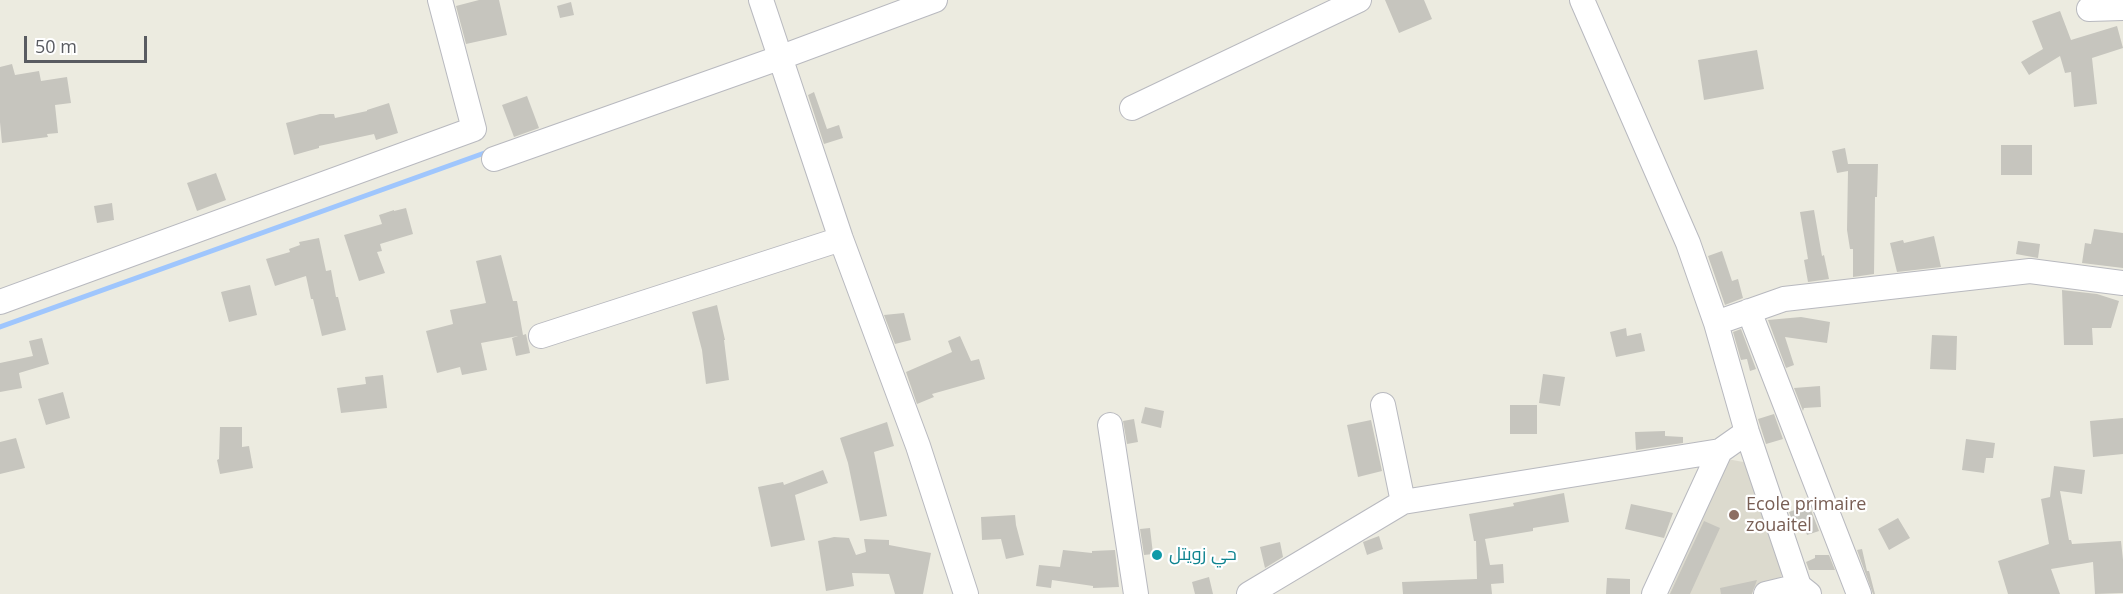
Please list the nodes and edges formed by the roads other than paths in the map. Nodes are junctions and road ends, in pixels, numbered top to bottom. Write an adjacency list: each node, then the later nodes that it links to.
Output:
1 (440, 0): 13 (street)
2 (760, 0): 8 (street)
3 (935, 0): 8 (street)
4 (1359, 0): 9 (street)
5 (1582, 0): 15 (street)
6 (2123, 8): 7 (street)
7 (2089, 9)
8 (779, 58): 10 (street); 11 (street)
9 (1132, 108)
10 (494, 159)
11 (841, 239): 16 (street); 23 (street)
12 (2123, 283): 14 (street)
13 (0, 302)
14 (1749, 311): 15 (street); 28 (street)
15 (1716, 323): 19 (street)
16 (541, 336)
17 (1383, 405): 21 (street)
18 (1110, 425): 24 (street)
19 (1747, 432): 20 (street); 22 (street)
20 (1720, 451): 21 (street); 26 (street)
21 (1403, 502): 25 (street)
22 (1804, 590): 27 (street)
23 (966, 594)
24 (1136, 594)
25 (1249, 594)
26 (1654, 594)
27 (1766, 594)
28 (1859, 594)

